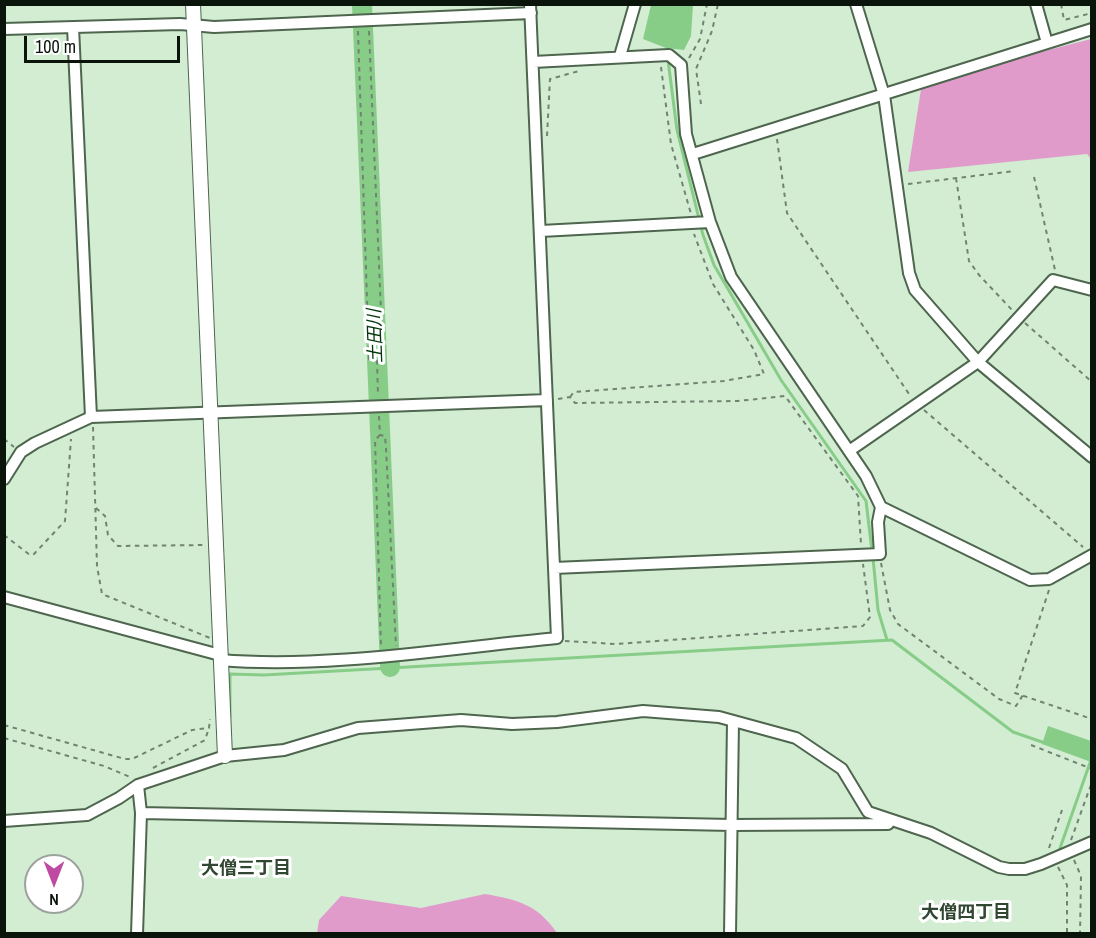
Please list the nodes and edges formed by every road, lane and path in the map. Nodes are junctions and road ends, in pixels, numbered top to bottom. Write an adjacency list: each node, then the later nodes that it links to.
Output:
1 (193, 4): 12 (street)
2 (635, 4): 17 (street)
3 (707, 4): 19 (path)
4 (717, 4): 22 (path)
5 (856, 4): 21 (street)
6 (1036, 4): 15 (street)
7 (1061, 4): 9 (path)
8 (530, 9): 10 (street); 18 (street)
9 (1092, 13)
10 (363, 20): 12 (street); 36 (path); 36 (path)
11 (73, 27): 12 (street); 13 (street); 44 (street)
12 (193, 27): 43 (street)
13 (4, 29)
14 (1092, 29): 15 (street)
15 (1047, 43): 21 (street)
16 (663, 55): 17 (street); 19 (street); 31 (path)
17 (620, 56): 18 (street)
18 (533, 62): 32 (street)
19 (681, 65): 25 (street)
20 (586, 69): 24 (path)
21 (884, 95): 23 (street); 29 (street)
22 (701, 104)
23 (774, 129): 25 (street); 41 (path)
24 (546, 140)
25 (693, 154): 30 (street)
26 (1015, 171): 28 (path)
27 (1034, 177): 33 (path)
28 (956, 178): 29 (path); 35 (path)
29 (897, 185): 37 (street)
30 (710, 222): 31 (street); 47 (street)
31 (692, 224): 32 (street); 39 (path)
32 (541, 231): 40 (street)
33 (1053, 280): 34 (street); 35 (street)
34 (1092, 290)
35 (1018, 317): 37 (street); 38 (path)
36 (376, 361): 42 (path)
37 (978, 362): 41 (street); 48 (street)
38 (1092, 382)
39 (570, 397): 40 (path); 56 (path)
40 (547, 400): 42 (street); 57 (street)
41 (918, 405): 47 (street); 54 (path)
42 (378, 406): 43 (street); 46 (path)
43 (209, 414): 44 (street); 53 (street)
44 (92, 417): 45 (street); 51 (path)
45 (69, 427): 49 (street); 52 (path)
46 (380, 435): 62 (path); 63 (path)
47 (849, 451): 50 (street)
48 (1092, 457)
49 (4, 479)
50 (881, 507): 55 (street); 58 (street)
51 (96, 508): 53 (path); 61 (path)
52 (4, 535)
53 (215, 545): 61 (street)
54 (1087, 551): 58 (street)
55 (880, 554): 56 (street); 65 (path)
56 (862, 555): 57 (street); 60 (path)
57 (554, 568): 60 (street)
58 (1049, 579): 65 (path)
59 (4, 597): 64 (street)
60 (557, 638): 62 (street)
61 (219, 639): 64 (street)
62 (397, 651): 63 (street)
63 (383, 652): 64 (street)
64 (220, 658): 73 (street)
65 (1023, 695): 67 (path)
66 (210, 719): 70 (path)
67 (1092, 719)
68 (733, 721): 73 (street); 79 (street); 80 (street)
69 (4, 725): 70 (path)
70 (209, 728): 75 (path)
71 (4, 738): 75 (path)
72 (1031, 745): 74 (path)
73 (225, 756): 75 (street)
74 (1092, 769)
75 (139, 782): 77 (street); 78 (street)
76 (1062, 810): 82 (path)
77 (141, 813): 80 (street); 83 (street)
78 (4, 821)
79 (901, 824): 80 (street); 82 (street)
80 (732, 825): 84 (street)
81 (1092, 842): 82 (street)
82 (1054, 859): 85 (path)
83 (137, 933)
84 (730, 933)
85 (1067, 933)

